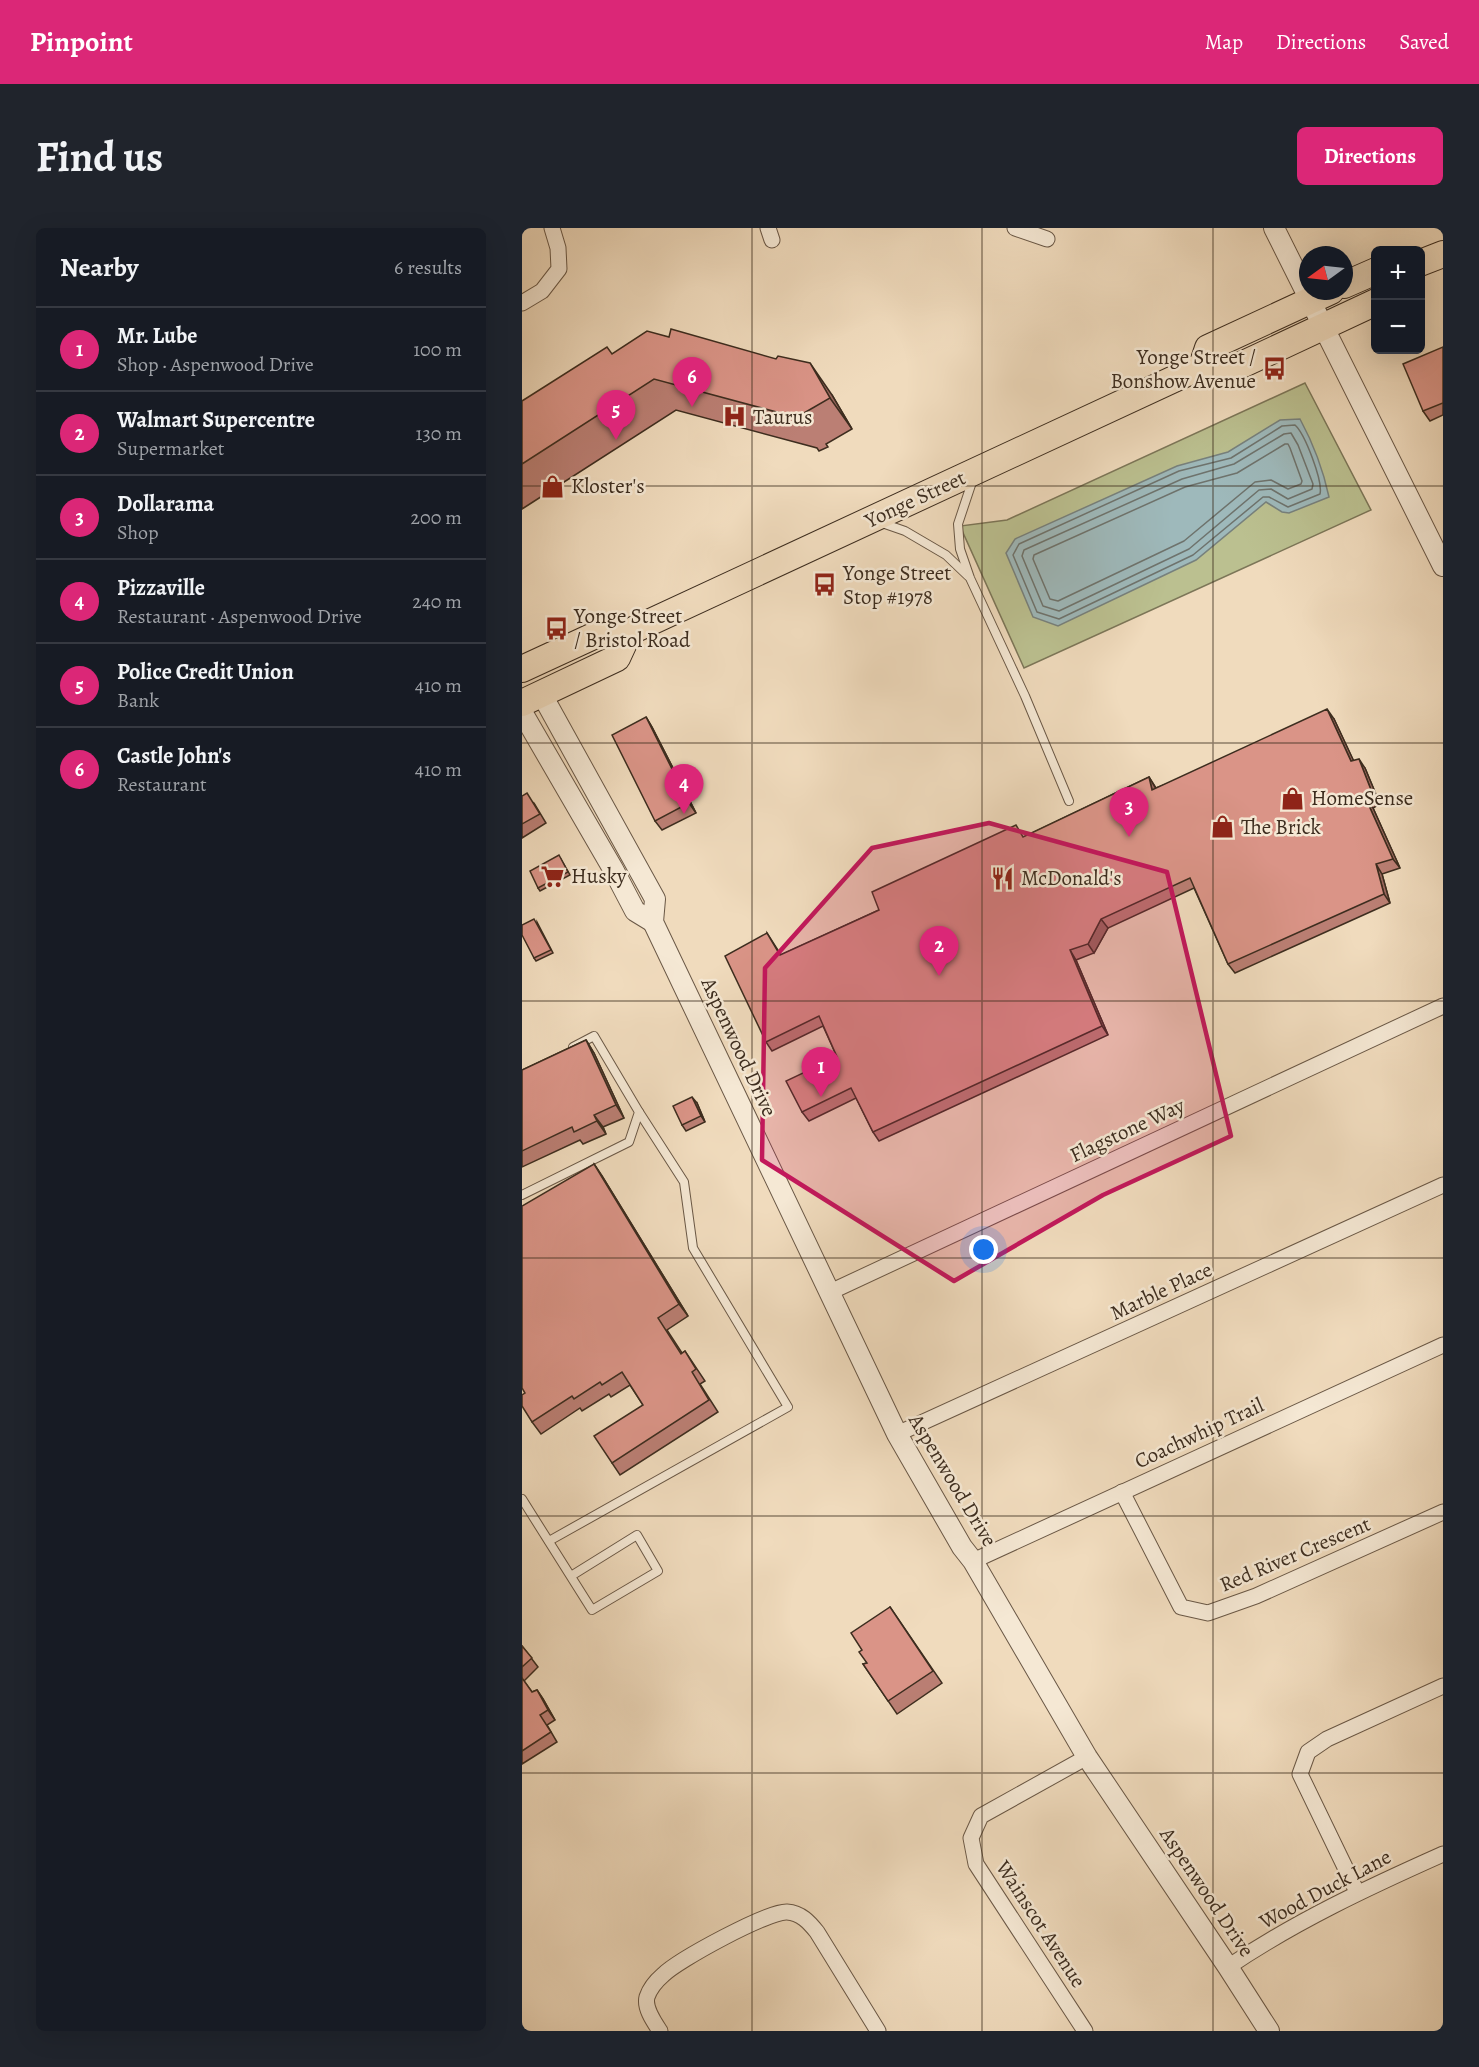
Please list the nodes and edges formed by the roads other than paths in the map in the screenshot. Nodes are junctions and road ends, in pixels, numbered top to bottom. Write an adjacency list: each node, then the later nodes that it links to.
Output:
1 (552, 228): 10 (street)
2 (1016, 228): 4 (street)
3 (1274, 228): 5 (street)
4 (1047, 239)
5 (1299, 265)
6 (1371, 273): 7 (main road)
7 (1353, 281)
8 (1311, 300): 13 (main road, Yonge Street)
9 (1320, 300): 12 (street)
10 (522, 303)
11 (1371, 304): 12 (main road)
12 (1323, 327): 13 (main road); 16 (street)
13 (1202, 366): 14 (main road, Yonge Street)
14 (975, 471): 15 (main road, Yonge Street); 17 (lane)
15 (872, 519): 17 (lane); 18 (main road, Yonge Street)
16 (1443, 566)
17 (970, 578): 22 (lane)
18 (629, 632): 19 (main road, Yonge Street); 20 (main road)
19 (524, 664): 20 (street)
20 (532, 698): 23 (street, Aspenwood Drive)
21 (522, 712): 23 (street, Aspenwood Drive)
22 (1069, 801)
23 (653, 922): 29 (street, Aspenwood Drive)
24 (1443, 1006): 29 (street, Flagstone Way)
25 (563, 1052): 26 (lane)
26 (639, 1112): 28 (lane); 35 (lane)
27 (1443, 1185): 31 (street, Marble Place)
28 (522, 1195)
29 (828, 1293): 31 (street, Aspenwood Drive)
30 (1443, 1345): 32 (street, Coachwhip Trail)
31 (897, 1434): 36 (street, Aspenwood Drive)
32 (1122, 1492): 34 (street, Red River Crescent); 36 (street, Coachwhip Trail)
33 (522, 1498): 35 (lane)
34 (1443, 1512)
35 (549, 1541): 37 (lane)
36 (973, 1561): 39 (street, Aspenwood Drive)
37 (571, 1576): 37 (lane)
38 (1443, 1686): 41 (street)
39 (1087, 1757): 42 (street, Aspenwood Drive); 45 (street, Wainscot Avenue)
40 (1443, 1854): 41 (street, Wood Duck Lane)
41 (1357, 1892): 42 (street, Wood Duck Lane)
42 (1228, 1967): 46 (street, Aspenwood Drive)
43 (660, 2031): 44 (street)
44 (878, 2031)
45 (1085, 2031)
46 (1269, 2031)

